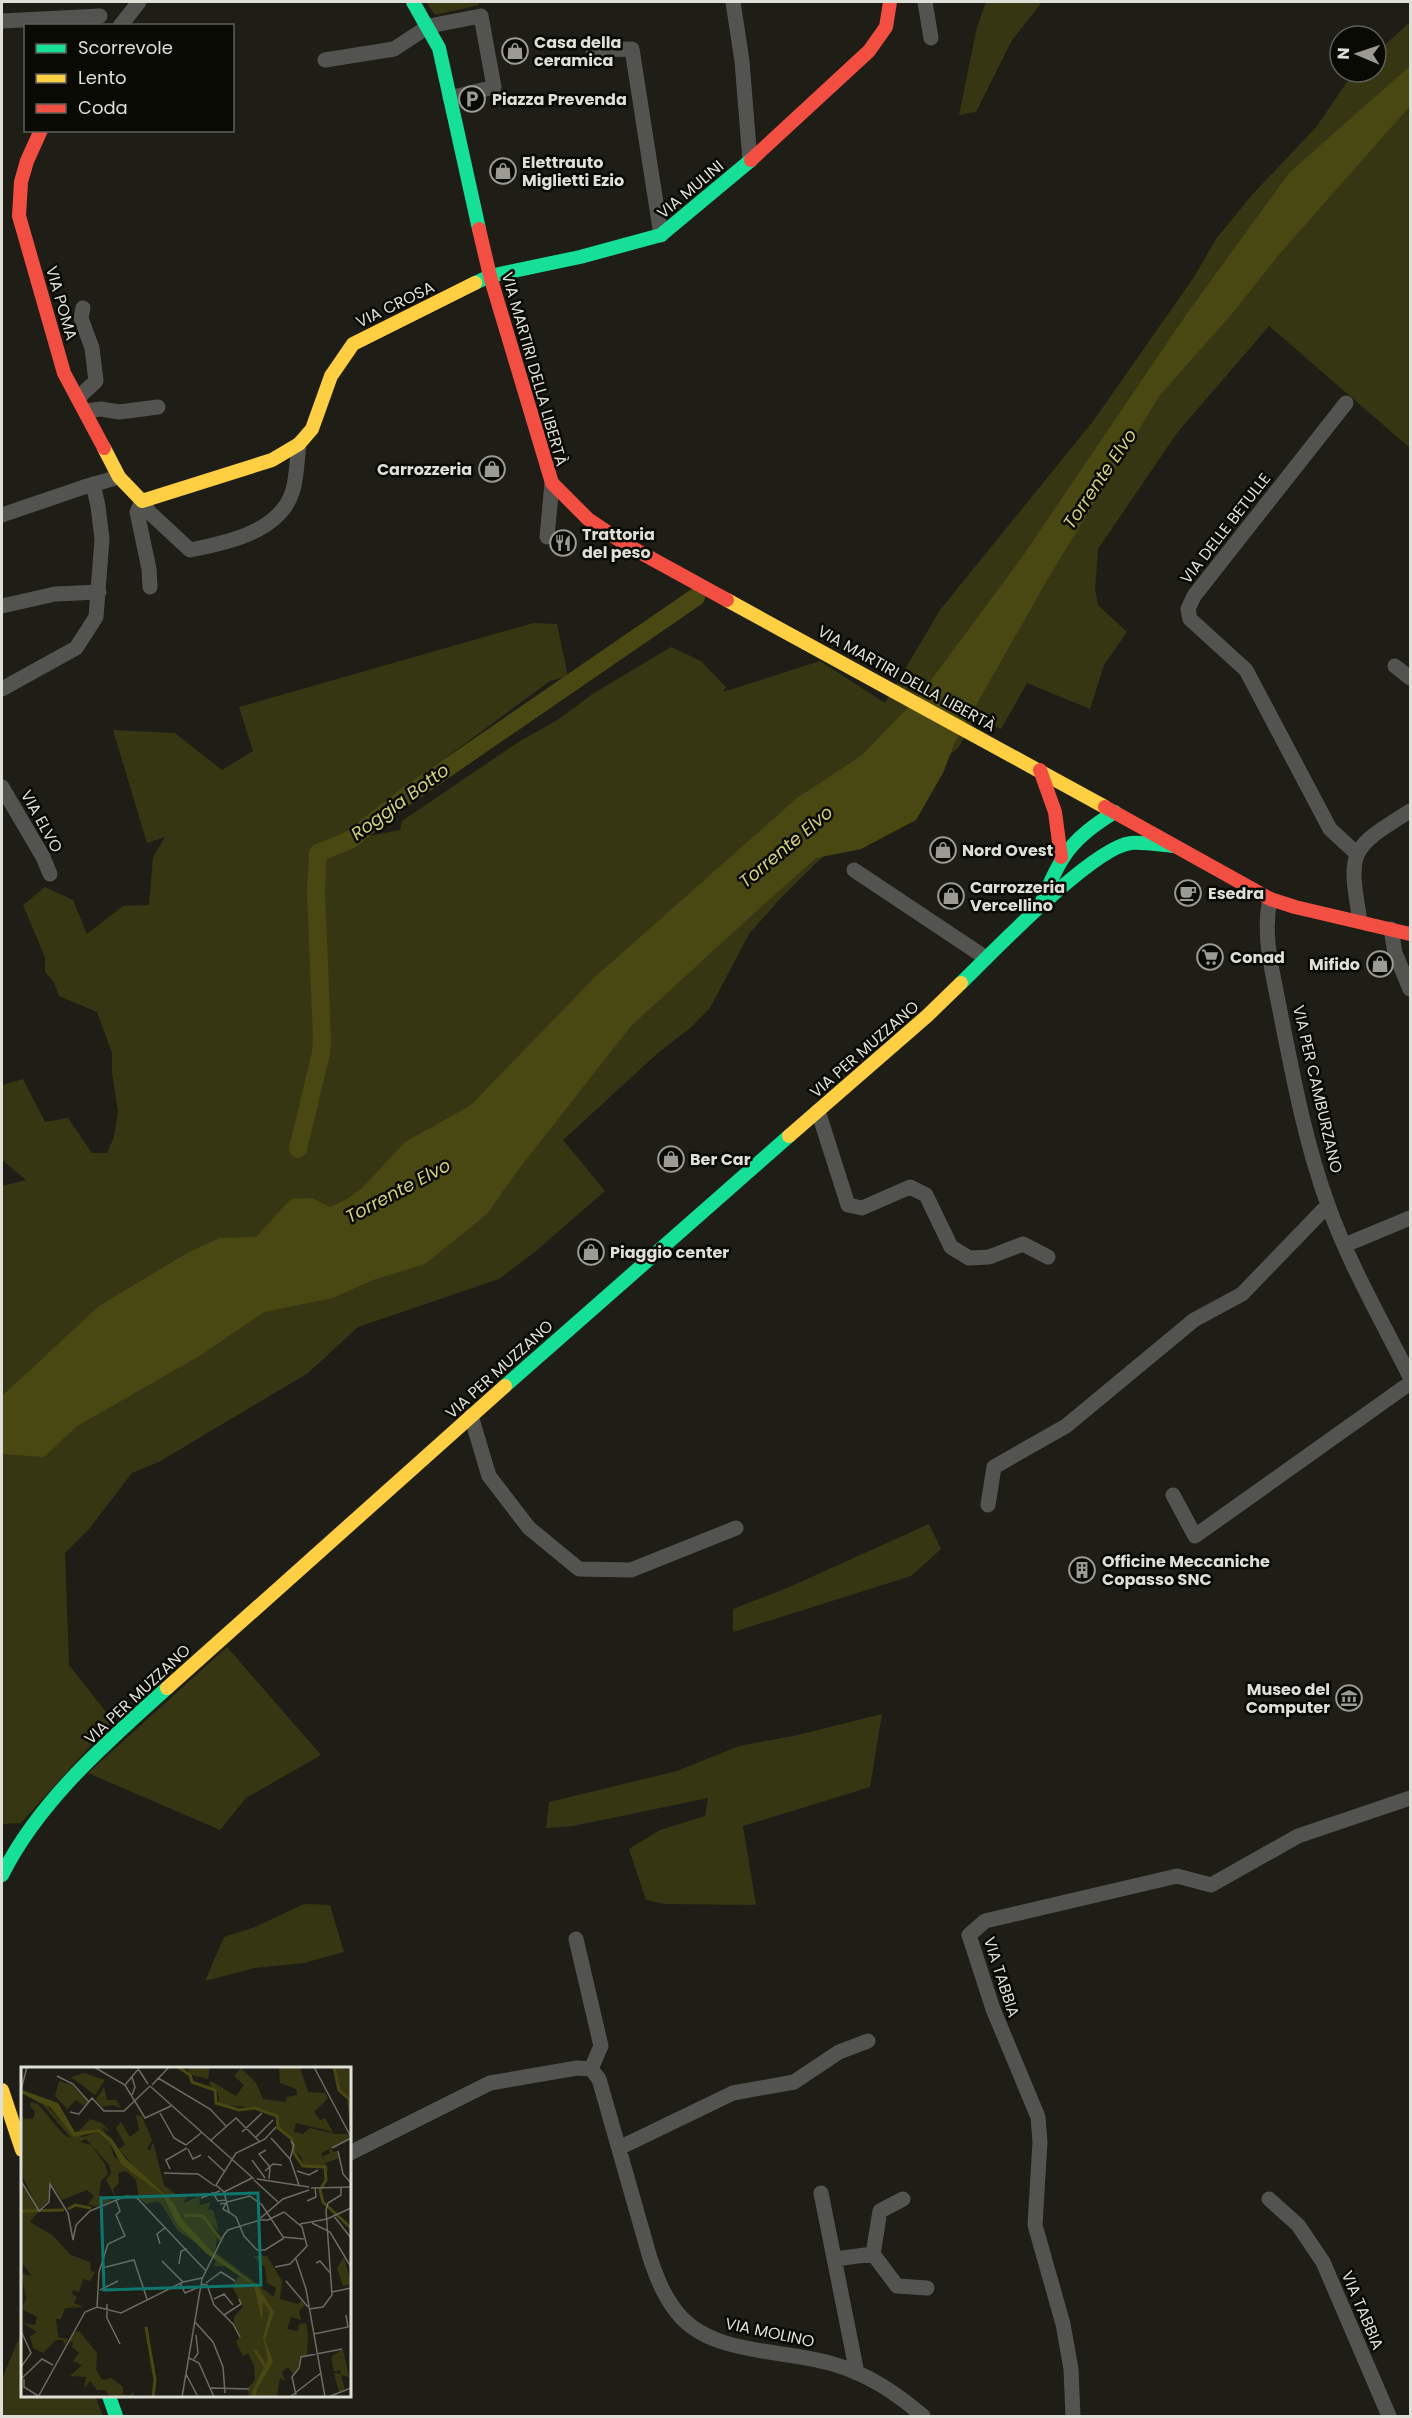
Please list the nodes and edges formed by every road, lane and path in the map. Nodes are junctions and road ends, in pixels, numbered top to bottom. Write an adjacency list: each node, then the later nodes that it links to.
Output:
1 (139, 2): 8 (street)
2 (413, 2): 9 (street, VIA MARTIRI DELLA LIBERTÀ)
3 (733, 2): 15 (street)
4 (890, 2): 15 (street, VIA MULINI)
5 (925, 2): 10 (street)
6 (100, 16): 7 (street)
7 (2, 21)
8 (122, 24)
9 (429, 26): 12 (street); 13 (street, VIA MARTIRI DELLA LIBERTÀ); 13 (street)
10 (931, 38)
11 (593, 50): 16 (street)
12 (325, 60)
13 (450, 98): 17 (street, VIA MARTIRI DELLA LIBERTÀ)
14 (40, 132): 20 (street, VIA POMA)
15 (750, 161): 16 (street, VIA MULINI)
16 (661, 235): 17 (street, VIA MULINI)
17 (490, 276): 22 (street, VIA CROSA); 24 (street, VIA MARTIRI DELLA LIBERTÀ)
18 (83, 308): 20 (street)
19 (1346, 403): 40 (street, VIA DELLE BETULLE)
20 (82, 405): 21 (street); 23 (street, VIA POMA)
21 (158, 407)
22 (299, 444): 26 (street, VIA CROSA); 26 (street, VIA CROSA)
23 (119, 477): 25 (street); 26 (street, VIA CROSA)
24 (552, 483): 28 (street); 35 (street, VIA MARTIRI DELLA LIBERTÀ)
25 (93, 484): 27 (street); 30 (street)
26 (142, 501): 29 (street)
27 (2, 515)
28 (547, 537)
29 (150, 587)
30 (99, 592): 31 (street); 34 (street)
31 (2, 606)
32 (1395, 666): 33 (street)
33 (1410, 678)
34 (2, 689)
35 (1040, 770): 38 (street); 42 (street, VIA PER MUZZANO)
36 (2, 787): 44 (street, VIA ELVO)
37 (1410, 811): 40 (street)
38 (1115, 812): 39 (street); 41 (street); 42 (street, VIA PER MUZZANO)
39 (1173, 846): 41 (street, VIA PER MUZZANO); 45 (street)
40 (1356, 853): 47 (street)
41 (1103, 854): 46 (street, VIA PER MUZZANO)
42 (1061, 857): 46 (street, VIA PER MUZZANO)
43 (854, 870): 50 (street)
44 (50, 874)
45 (1270, 898): 47 (street); 53 (street, VIA PER CAMBURZANO)
46 (1040, 907): 50 (street, VIA PER MUZZANO)
47 (1360, 921): 48 (street)
48 (1391, 929): 49 (street); 51 (street)
49 (1410, 934)
50 (986, 957): 52 (street, VIA PER MUZZANO)
51 (1410, 989)
52 (818, 1111): 56 (street); 59 (street, VIA PER MUZZANO)
53 (1328, 1205): 55 (street, VIA PER CAMBURZANO); 61 (street)
54 (1410, 1218): 55 (street)
55 (1345, 1245): 57 (street, VIA PER CAMBURZANO)
56 (1047, 1257)
57 (1410, 1377)
58 (1410, 1383): 60 (street)
59 (471, 1416): 62 (street); 64 (street, VIA PER MUZZANO)
60 (1173, 1495)
61 (988, 1505)
62 (736, 1528)
63 (1410, 1798): 82 (street, VIA TABBIA)
64 (2, 1875)
65 (576, 1939): 67 (street)
66 (868, 2041): 70 (street)
67 (591, 2069): 70 (street, VIA MOLINO); 71 (street)
68 (2, 2090): 69 (street)
69 (21, 2147)
70 (619, 2148): 78 (street, VIA MOLINO)
71 (351, 2152)
72 (821, 2193): 76 (street)
73 (903, 2199): 75 (street)
74 (1269, 2199): 83 (street, VIA TABBIA)
75 (873, 2254): 76 (street); 77 (street)
76 (835, 2259): 78 (street)
77 (927, 2288)
78 (857, 2373): 81 (street, VIA MOLINO)
79 (109, 2397): 80 (street)
80 (116, 2416)
81 (923, 2416)
82 (1073, 2416)
83 (1389, 2416)

